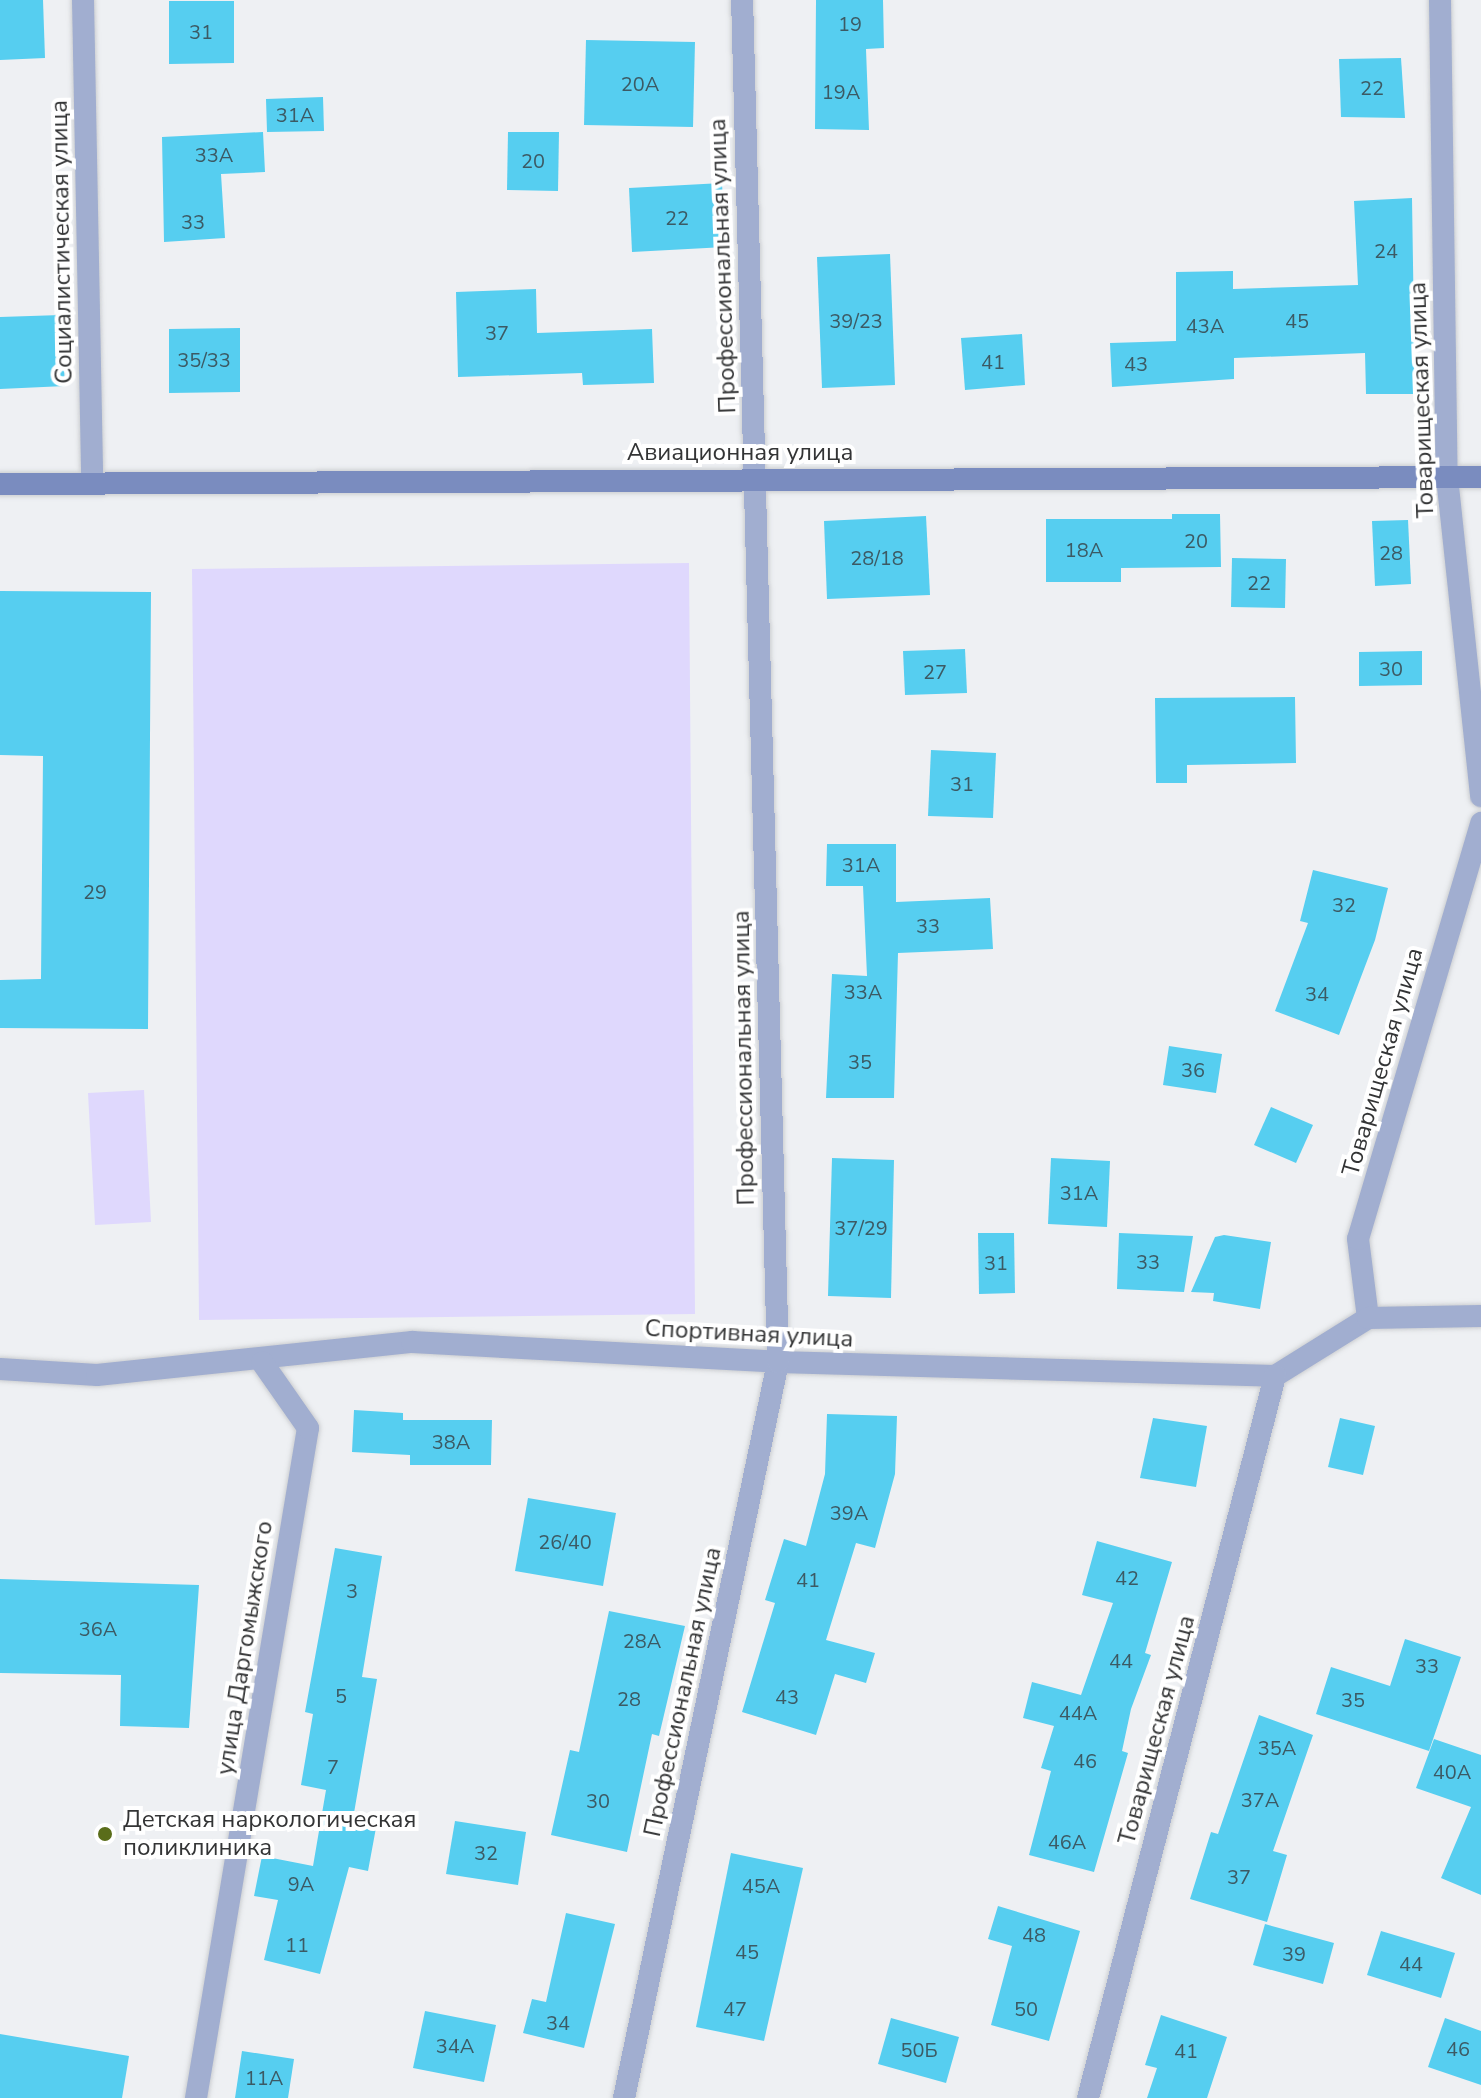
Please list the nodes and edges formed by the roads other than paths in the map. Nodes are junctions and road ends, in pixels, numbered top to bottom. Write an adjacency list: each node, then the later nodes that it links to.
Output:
1 (83, 0): 8 (street, Социалистическая улица)
2 (742, 0): 6 (street, Профессиональная улица)
3 (1440, 0): 4 (street, Товарищеская улица)
4 (1447, 477): 5 (main road, Авиационная улица); 6 (main road, Авиационная улица); 9 (street, Товарищеская улица)
5 (1481, 477)
6 (755, 479): 8 (main road, Авиационная улица); 14 (street, Профессиональная улица)
7 (0, 484): 8 (main road, Авиационная улица)
8 (92, 484)
9 (1481, 796)
10 (1481, 823): 12 (street, Товарищеская улица)
11 (1481, 1316): 12 (street)
12 (1368, 1318): 16 (street)
13 (262, 1362): 14 (street, Спортивная улица); 15 (street, Спортивная улица); 17 (street, улица Даргомыжского)
14 (778, 1362): 16 (street, Спортивная улица); 18 (street, Профессиональная улица)
15 (0, 1369)
16 (1275, 1376): 19 (street, Товарищеская улица)
17 (196, 2098)
18 (624, 2098)
19 (1088, 2098)

